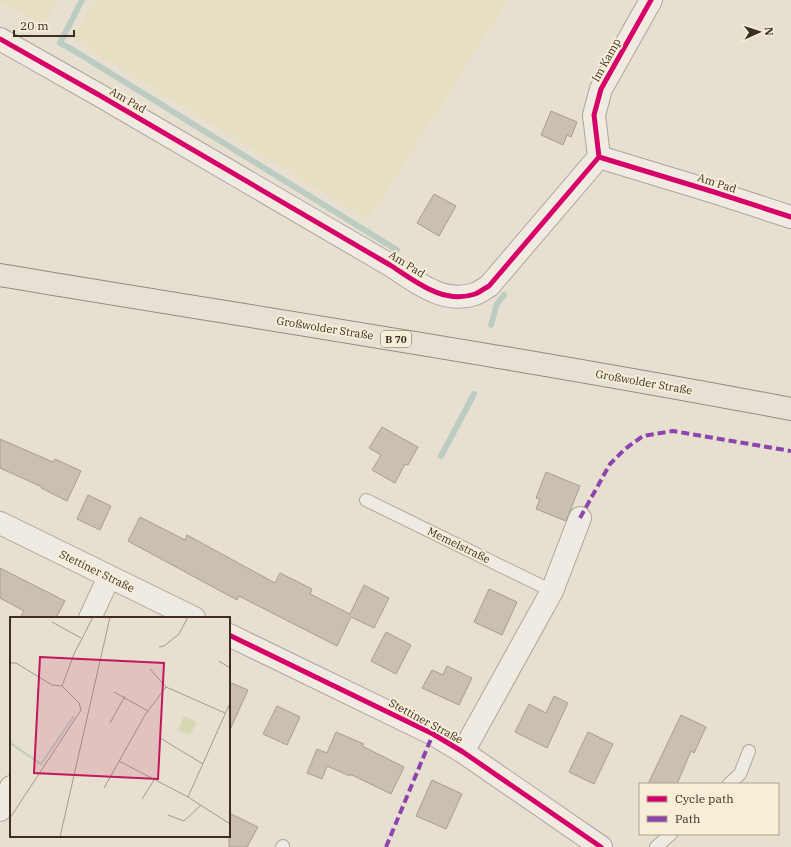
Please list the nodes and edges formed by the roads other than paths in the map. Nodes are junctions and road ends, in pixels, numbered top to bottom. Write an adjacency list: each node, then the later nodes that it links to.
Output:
1 (651, 0): 3 (street, Im Kamp)
2 (0, 39): 3 (street, Am Pad)
3 (599, 157): 4 (street, Am Pad)
4 (791, 218)
5 (0, 275): 6 (main road, Großwolder Straße / B 70)
6 (791, 409)
7 (366, 500): 11 (lane, Memelstraße)
8 (580, 518): 11 (street)
9 (0, 523): 10 (street, Stettiner Straße)
10 (109, 577): 12 (street); 13 (street, Stettiner Straße)
11 (552, 591): 16 (street)
12 (90, 617)
13 (192, 617)
14 (230, 635): 16 (street, Stettiner Straße)
15 (749, 751): 17 (lane)
16 (463, 752): 21 (street, Stettiner Straße)
17 (729, 783)
18 (10, 789): 19 (street)
19 (0, 810)
20 (670, 835): 22 (lane)
21 (601, 847)
22 (656, 847)

